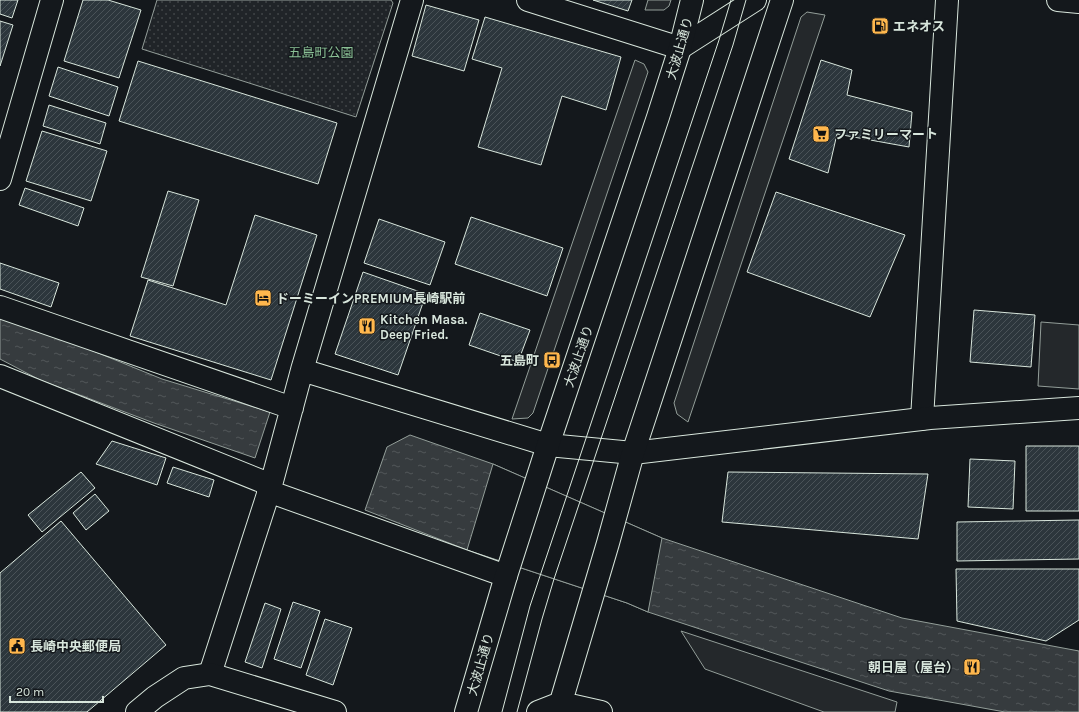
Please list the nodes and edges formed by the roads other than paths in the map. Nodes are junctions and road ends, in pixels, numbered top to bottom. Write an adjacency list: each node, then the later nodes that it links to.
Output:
1 (52, 0): 11 (main road)
2 (412, 0): 13 (main road)
3 (528, 0): 10 (main road)
4 (692, 0): 10 (main road, 大波止通り)
5 (755, 0): 10 (main road)
6 (782, 0): 19 (main road)
7 (947, 0): 17 (main road)
8 (1058, 0): 9 (main road)
9 (1079, 2)
10 (680, 48): 18 (main road, 大波止通り)
11 (0, 178)
12 (0, 308): 15 (main road)
13 (302, 370): 15 (main road); 18 (main road)
14 (0, 376): 20 (main road)
15 (292, 408): 20 (main road)
16 (1079, 408): 17 (main road)
17 (922, 419): 19 (main road)
18 (548, 445): 19 (main road); 21 (main road, 大波止通り)
19 (633, 453): 23 (main road)
20 (270, 488): 21 (main road); 22 (main road)
21 (507, 572): 26 (main road, 大波止通り)
22 (210, 674): 24 (main road); 25 (main road)
23 (560, 707): 27 (main road); 28 (main road)
24 (137, 712)
25 (335, 712)
26 (466, 712)
27 (538, 712)
28 (601, 712)

